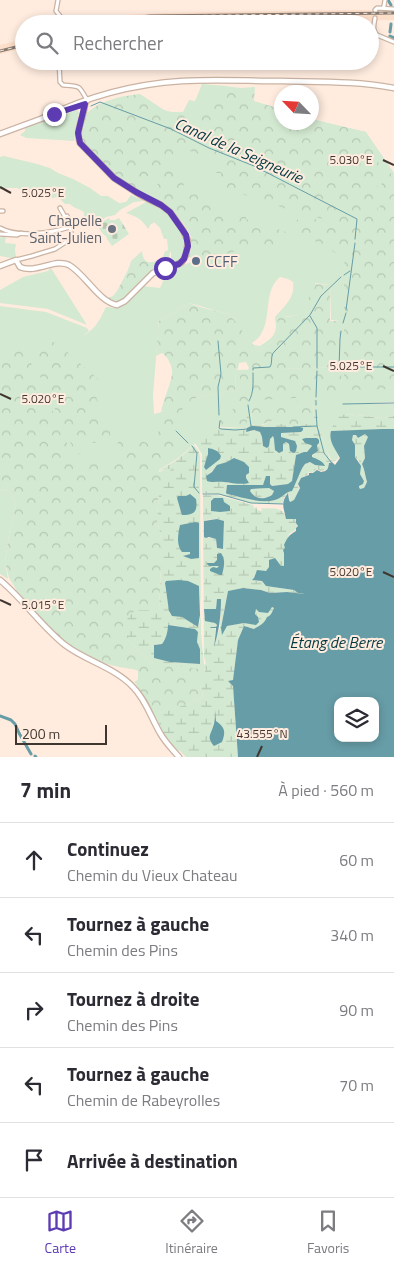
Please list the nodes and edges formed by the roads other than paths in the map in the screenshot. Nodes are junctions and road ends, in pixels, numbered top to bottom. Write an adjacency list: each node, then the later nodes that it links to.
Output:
1 (58, 0): 6 (street)
2 (385, 0): 3 (street)
3 (382, 8): 4 (street); 5 (street)
4 (394, 8)
5 (376, 12)
6 (59, 15)
7 (379, 35): 8 (street)
8 (394, 42)
9 (59, 70): 12 (street)
10 (394, 88): 11 (main road)
11 (121, 90): 12 (main road); 12 (main road)
12 (86, 103): 13 (main road); 13 (main road); 20 (main road)
13 (44, 118): 14 (main road)
14 (0, 134)
15 (60, 208): 17 (street)
16 (0, 228): 18 (street)
17 (71, 232): 18 (street); 20 (street)
18 (22, 233): 19 (street)
19 (0, 234)
20 (16, 260): 21 (main road)
21 (0, 266)
22 (0, 580): 23 (main road)
23 (179, 757)

